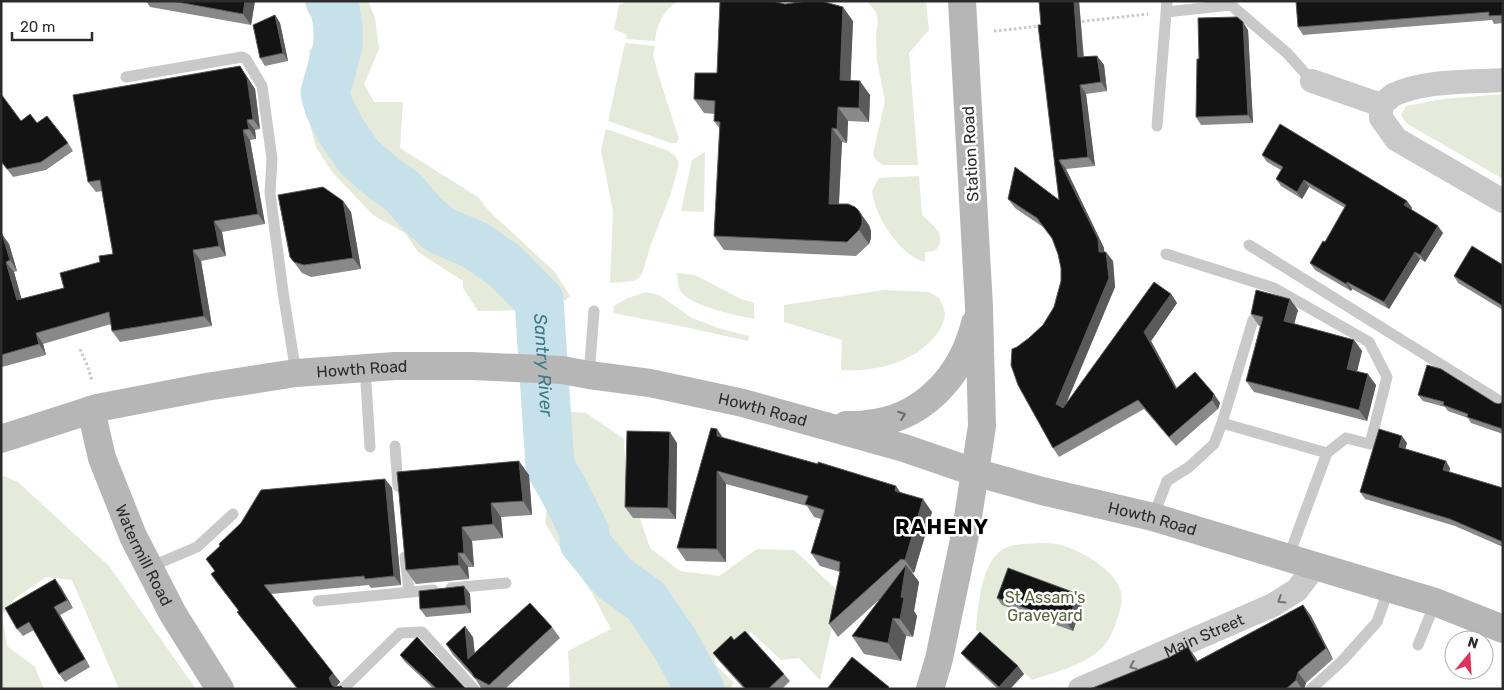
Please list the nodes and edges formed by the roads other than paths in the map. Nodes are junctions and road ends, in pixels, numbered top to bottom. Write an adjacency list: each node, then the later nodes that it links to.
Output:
1 (962, 1): 11 (main road, Station Road)
2 (1166, 7): 5 (lane); 7 (lane)
3 (126, 77): 15 (lane)
4 (1503, 80): 6 (street)
5 (1312, 81): 6 (street)
6 (1381, 105): 8 (street)
7 (1157, 126)
8 (1503, 201)
9 (1249, 245): 17 (lane)
10 (1166, 254): 24 (lane)
11 (979, 307): 19 (main road, Station Road, one-way to 11); 25 (main road, Station Road)
12 (594, 311): 16 (lane)
13 (1253, 320): 20 (lane)
14 (365, 367): 15 (main road, Howth Road); 16 (main road, Howth Road); 23 (lane)
15 (296, 372): 18 (main road, Howth Road)
16 (589, 375): 19 (main road, Howth Road)
17 (1503, 403)
18 (94, 409): 21 (main road, Howth Road); 32 (main road, Watermill Road)
19 (802, 419): 25 (main road, Howth Road)
20 (1222, 423): 24 (lane); 28 (lane)
21 (1, 440)
22 (395, 446): 26 (lane)
23 (370, 447)
24 (1327, 453): 30 (lane)
25 (974, 472): 28 (main road, Howth Road); 43 (main road)
26 (399, 495)
27 (234, 514): 32 (lane)
28 (1152, 518): 30 (main road, Howth Road)
29 (404, 544): 35 (lane)
30 (1288, 558): 31 (main road, Howth Road)
31 (1315, 566): 34 (main road, Howth Road); 44 (street, Main Street, one-way to 44)
32 (150, 567): 40 (main road, Watermill Road)
33 (506, 583): 35 (lane)
34 (1389, 588): 37 (main road, Howth Road); 45 (lane)
35 (408, 592): 36 (lane)
36 (318, 601)
37 (1435, 602): 38 (main road, Howth Road); 39 (lane)
38 (1503, 629)
39 (1418, 645)
40 (220, 689)
41 (343, 689): 42 (lane)
42 (474, 689)
43 (930, 689)
44 (1080, 689)
45 (1311, 689)

